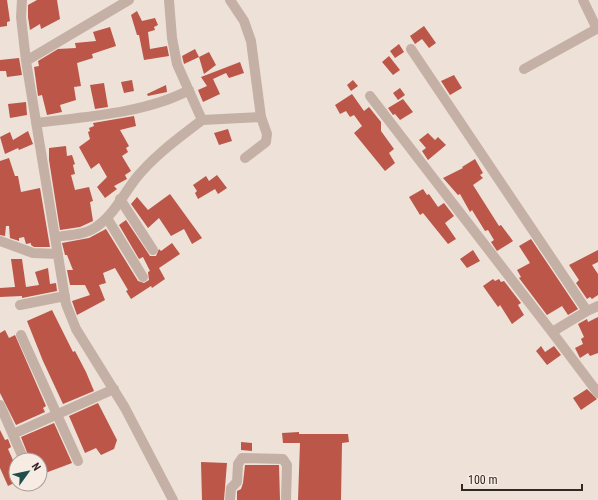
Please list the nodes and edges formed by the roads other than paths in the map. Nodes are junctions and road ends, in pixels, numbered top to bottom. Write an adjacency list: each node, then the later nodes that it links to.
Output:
1 (22, 0): 8 (street)
2 (129, 0): 8 (street)
3 (169, 0): 10 (street)
4 (230, 0): 12 (street)
5 (583, 0): 6 (street)
6 (598, 28): 9 (street)
7 (411, 49): 26 (street)
8 (26, 61): 14 (street)
9 (524, 69)
10 (189, 90): 13 (street); 14 (street)
11 (370, 96): 27 (street)
12 (261, 117): 13 (street); 15 (street)
13 (202, 120): 16 (street)
14 (36, 123): 18 (street)
15 (245, 158)
16 (120, 199): 17 (street); 20 (street)
17 (107, 218): 18 (street); 22 (street)
18 (55, 237): 21 (street)
19 (0, 241): 21 (street)
20 (153, 250)
21 (58, 254): 23 (street)
22 (143, 277)
23 (65, 296): 24 (street); 29 (street)
24 (20, 305)
25 (598, 306): 26 (street)
26 (587, 311): 27 (street)
27 (552, 332): 30 (street)
28 (21, 335): 32 (street)
29 (114, 389): 32 (street); 36 (street)
30 (598, 393)
31 (0, 405): 33 (street)
32 (57, 414): 33 (street); 35 (street)
33 (13, 434): 34 (street)
34 (21, 452)
35 (78, 461)
36 (173, 500)
37 (230, 500): 38 (street)
38 (286, 500)

